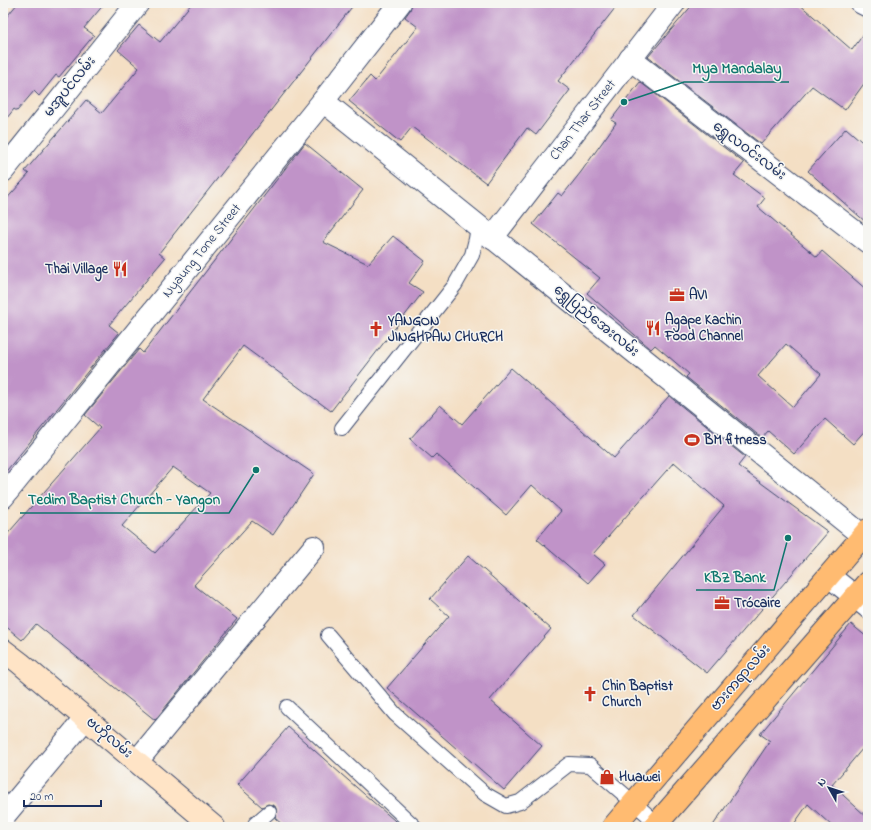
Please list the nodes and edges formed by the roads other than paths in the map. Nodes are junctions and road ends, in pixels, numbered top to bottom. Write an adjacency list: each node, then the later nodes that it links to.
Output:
1 (138, 3): 8 (street, မအူပင်လမ်း)
2 (400, 3): 7 (street, Nyaung Tone Street)
3 (674, 3): 6 (street, Chan Thar Street)
4 (862, 3): 5 (street)
5 (868, 6)
6 (630, 60): 9 (street, Chan Thar Street); 10 (street, ရွှေလဝင်းလမ်း)
7 (323, 101): 9 (street, ရွှေပြည်အေးလမ်း); 12 (street, Nyaung Tone Street)
8 (3, 171)
9 (485, 232): 11 (lane); 13 (street, ရွှေပြည်အေးလမ်း)
10 (868, 242)
11 (342, 428)
12 (3, 498)
13 (866, 535): 15 (main road, ဗားကရာလမ်း)
14 (314, 546): 21 (street)
15 (829, 576): 16 (street); 22 (main road, ဗားကရာလမ်း)
16 (864, 595): 26 (main road)
17 (328, 635): 22 (lane)
18 (3, 650): 20 (main road, ဗဟိုလမ်း)
19 (286, 708): 28 (lane)
20 (85, 719): 21 (main road, ဗဟိုလမ်း); 24 (street)
21 (137, 761): 25 (main road, ဗဟိုလမ်း)
22 (634, 803): 26 (lane); 29 (main road, ဗားကရာလမ်း)
23 (268, 812): 27 (lane)
24 (3, 817)
25 (205, 824)
26 (656, 825)
27 (255, 826)
28 (415, 827)
29 (613, 827)

